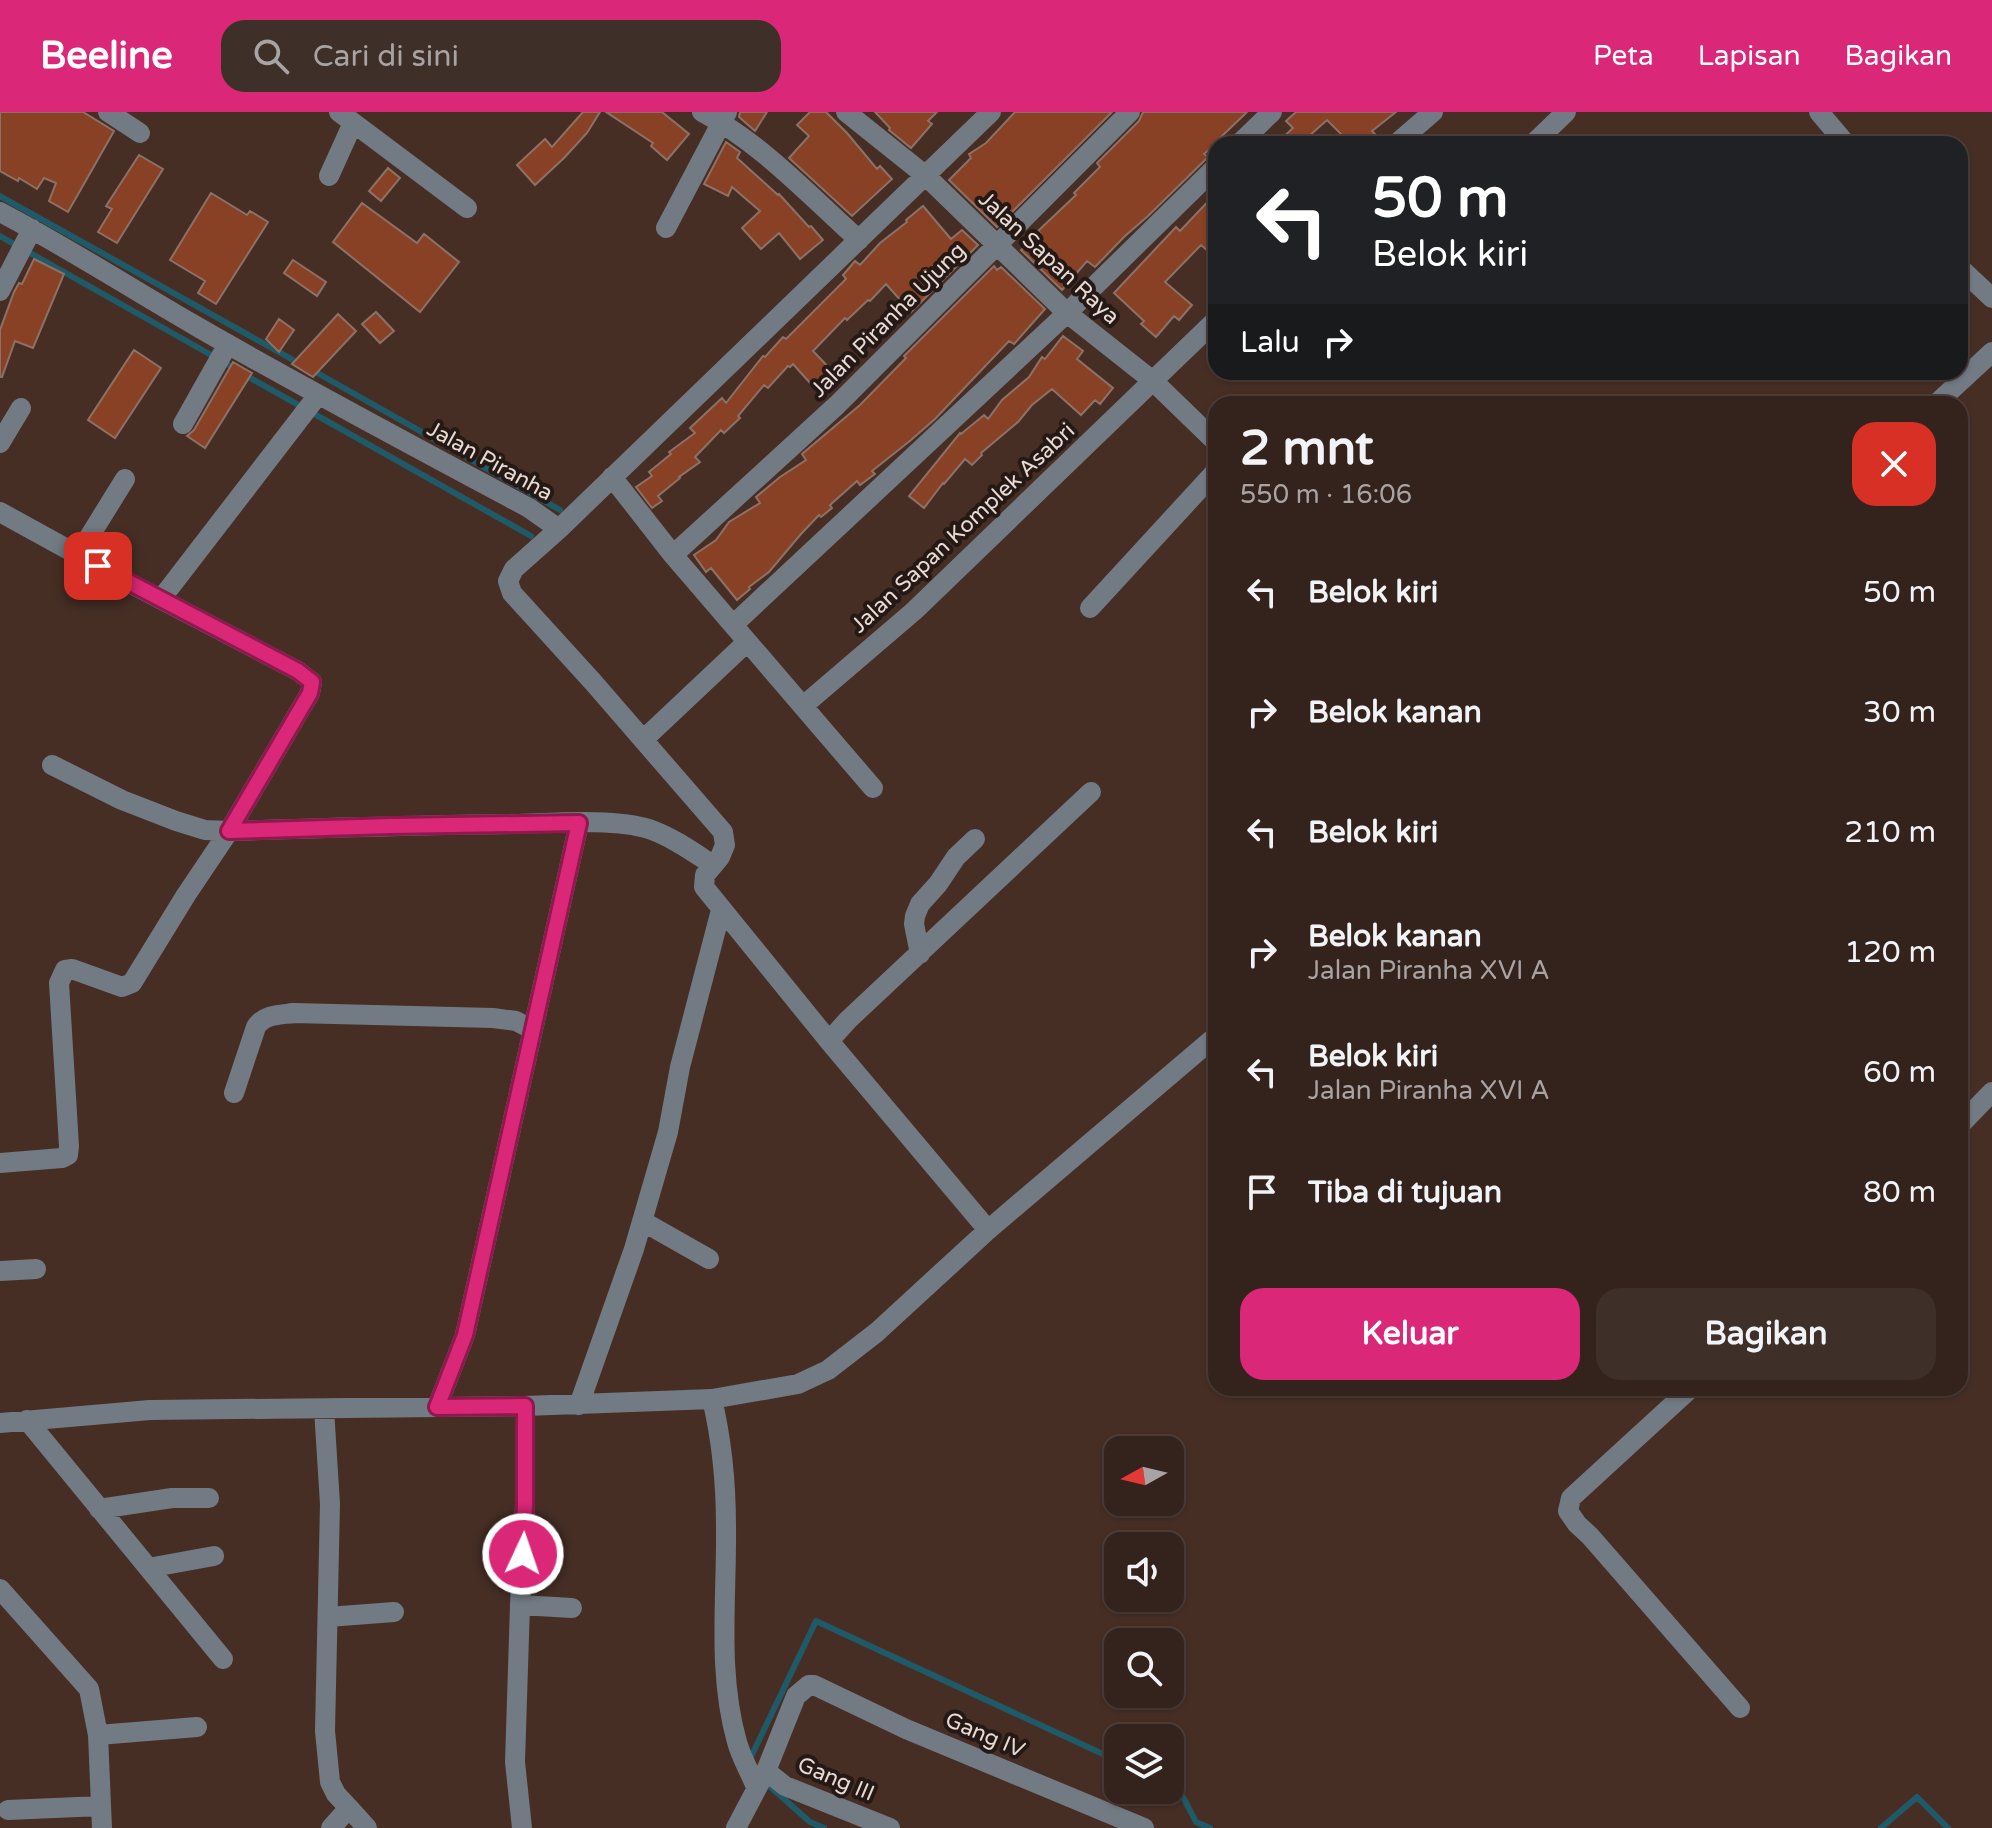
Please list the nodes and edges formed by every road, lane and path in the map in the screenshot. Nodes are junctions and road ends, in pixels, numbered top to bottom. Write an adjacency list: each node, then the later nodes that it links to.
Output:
1 (108, 112): 12 (street)
2 (702, 112): 11 (street)
3 (846, 112): 19 (street, Jalan Sapan Raya)
4 (991, 112): 19 (street, Jalan Piranha)
5 (1130, 112): 25 (street, Jalan Piranha Ujung)
6 (1272, 112): 13 (street)
7 (1433, 112): 14 (street)
8 (1566, 112): 15 (street)
9 (1819, 112): 16 (street)
10 (346, 117): 18 (street); 20 (street)
11 (724, 117): 22 (street); 24 (street)
12 (140, 133)
13 (1247, 136)
14 (1405, 136)
15 (1541, 136)
16 (1839, 136)
17 (1208, 175): 29 (street)
18 (329, 176)
19 (926, 176): 24 (street, Jalan Piranha); 25 (street, Jalan Sapan Raya)
20 (467, 208)
21 (0, 212): 23 (street, Jalan Piranha)
22 (666, 228)
23 (32, 229): 27 (street); 31 (street, Jalan Piranha)
24 (859, 240): 42 (street, Jalan Piranha)
25 (998, 244): 29 (street, Jalan Sapan Raya); 48 (street, Jalan Piranha Ujung)
26 (1968, 276): 28 (street)
27 (0, 291)
28 (1992, 298)
29 (1067, 313): 35 (street, Jalan Sapan Raya); 51 (street)
30 (1208, 328): 35 (street, Jalan Sapan Komplek Asabri)
31 (228, 344): 36 (street, Jalan Piranha); 39 (street)
32 (1992, 352): 33 (street)
33 (1968, 374)
34 (1962, 380): 37 (street)
35 (1153, 381): 40 (street, Jalan Sapan Raya); 53 (street, Jalan Sapan Komplek Asabri)
36 (318, 395): 46 (street, Jalan Piranha); 49 (street)
37 (1945, 396)
38 (21, 408): 41 (street)
39 (183, 424)
40 (1208, 434)
41 (0, 443)
42 (612, 477): 46 (street, Jalan Piranha); 48 (street)
43 (125, 479): 47 (street)
44 (1208, 480): 50 (street)
45 (0, 512): 47 (street)
46 (559, 529): 54 (street)
47 (78, 555): 49 (street)
48 (673, 555): 51 (street)
49 (161, 599): 59 (street)
50 (1090, 608)
51 (733, 625): 52 (street)
52 (747, 642): 53 (street); 54 (street)
53 (803, 706): 56 (street)
54 (643, 740): 61 (street)
55 (52, 765): 59 (street)
56 (873, 788)
57 (1091, 792): 63 (street)
58 (579, 823): 59 (street); 61 (street); 64 (street)
59 (229, 831): 70 (street)
60 (975, 839): 63 (street)
61 (713, 865): 62 (street)
62 (721, 910): 65 (street); 71 (street)
63 (920, 954): 65 (street)
64 (533, 1030): 68 (street); 80 (street)
65 (829, 1041): 72 (street)
66 (1208, 1043): 72 (street)
67 (1992, 1092): 69 (street)
68 (234, 1093)
69 (1968, 1117)
70 (0, 1163)
71 (642, 1221): 73 (street); 78 (street)
72 (988, 1230): 77 (street)
73 (709, 1259)
74 (36, 1269): 75 (street)
75 (0, 1271)
76 (1682, 1396): 94 (street)
77 (712, 1399): 78 (street); 97 (street)
78 (579, 1405): 79 (street)
79 (525, 1406): 80 (street); 89 (street)
80 (437, 1407): 81 (street)
81 (324, 1409): 82 (street); 92 (street)
82 (27, 1420): 83 (street); 85 (street)
83 (0, 1423)
84 (209, 1498): 85 (street)
85 (99, 1509): 87 (street)
86 (214, 1556): 87 (street)
87 (148, 1568): 93 (street)
88 (0, 1589): 96 (street)
89 (520, 1605): 90 (street); 104 (street)
90 (572, 1608)
91 (394, 1612): 92 (street)
92 (328, 1617): 99 (street)
93 (223, 1659)
94 (1740, 1708)
95 (197, 1727): 96 (street)
96 (98, 1735): 98 (street)
97 (761, 1779): 105 (street); 106 (street, Gang III); 107 (street, Gang IV)
98 (101, 1806): 100 (street); 101 (street)
99 (349, 1808): 102 (street); 103 (street)
100 (8, 1810)
101 (102, 1828)
102 (331, 1828)
103 (367, 1828)
104 (522, 1828)
105 (736, 1828)
106 (890, 1828)
107 (1144, 1828)

